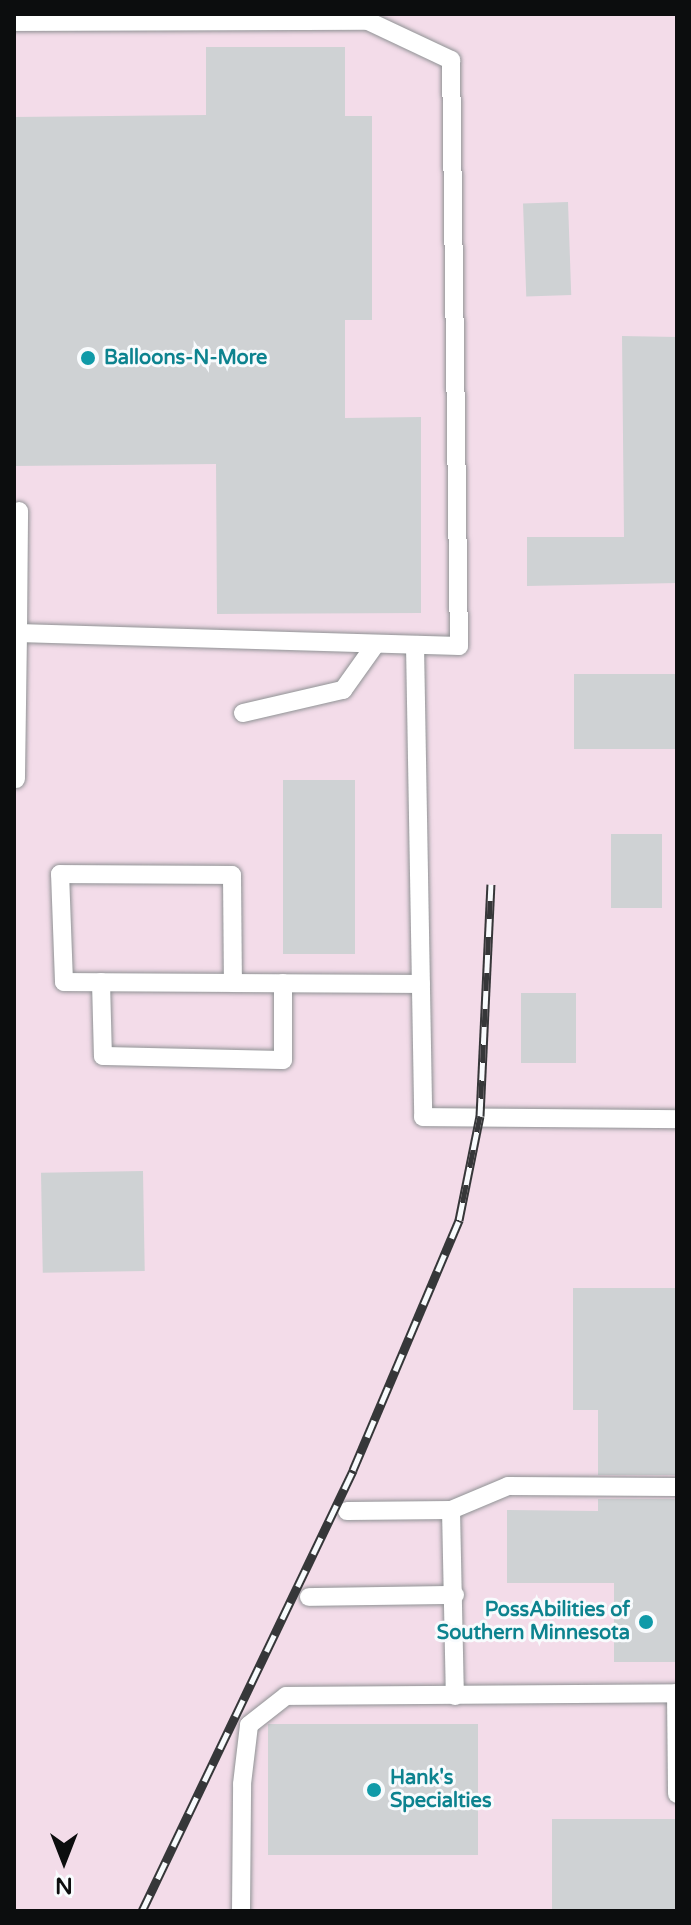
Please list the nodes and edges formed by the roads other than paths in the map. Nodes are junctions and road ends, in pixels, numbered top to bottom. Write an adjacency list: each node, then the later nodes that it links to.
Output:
1 (14, 22): 5 (lane)
2 (19, 511): 3 (lane)
3 (18, 633): 4 (lane); 7 (lane)
4 (375, 645): 5 (lane); 6 (lane)
5 (415, 645): 11 (lane)
6 (243, 713)
7 (16, 779)
8 (101, 982): 9 (lane); 9 (lane); 10 (lane)
9 (233, 983): 10 (lane)
10 (283, 983): 11 (lane)
11 (421, 984): 12 (lane)
12 (677, 1119)
13 (677, 1487): 14 (lane)
14 (451, 1510): 15 (lane); 16 (lane)
15 (347, 1511)
16 (455, 1595): 17 (lane); 19 (lane)
17 (309, 1597)
18 (676, 1693): 19 (lane); 20 (lane)
19 (455, 1696): 21 (lane)
20 (677, 1794)
21 (241, 1911)

